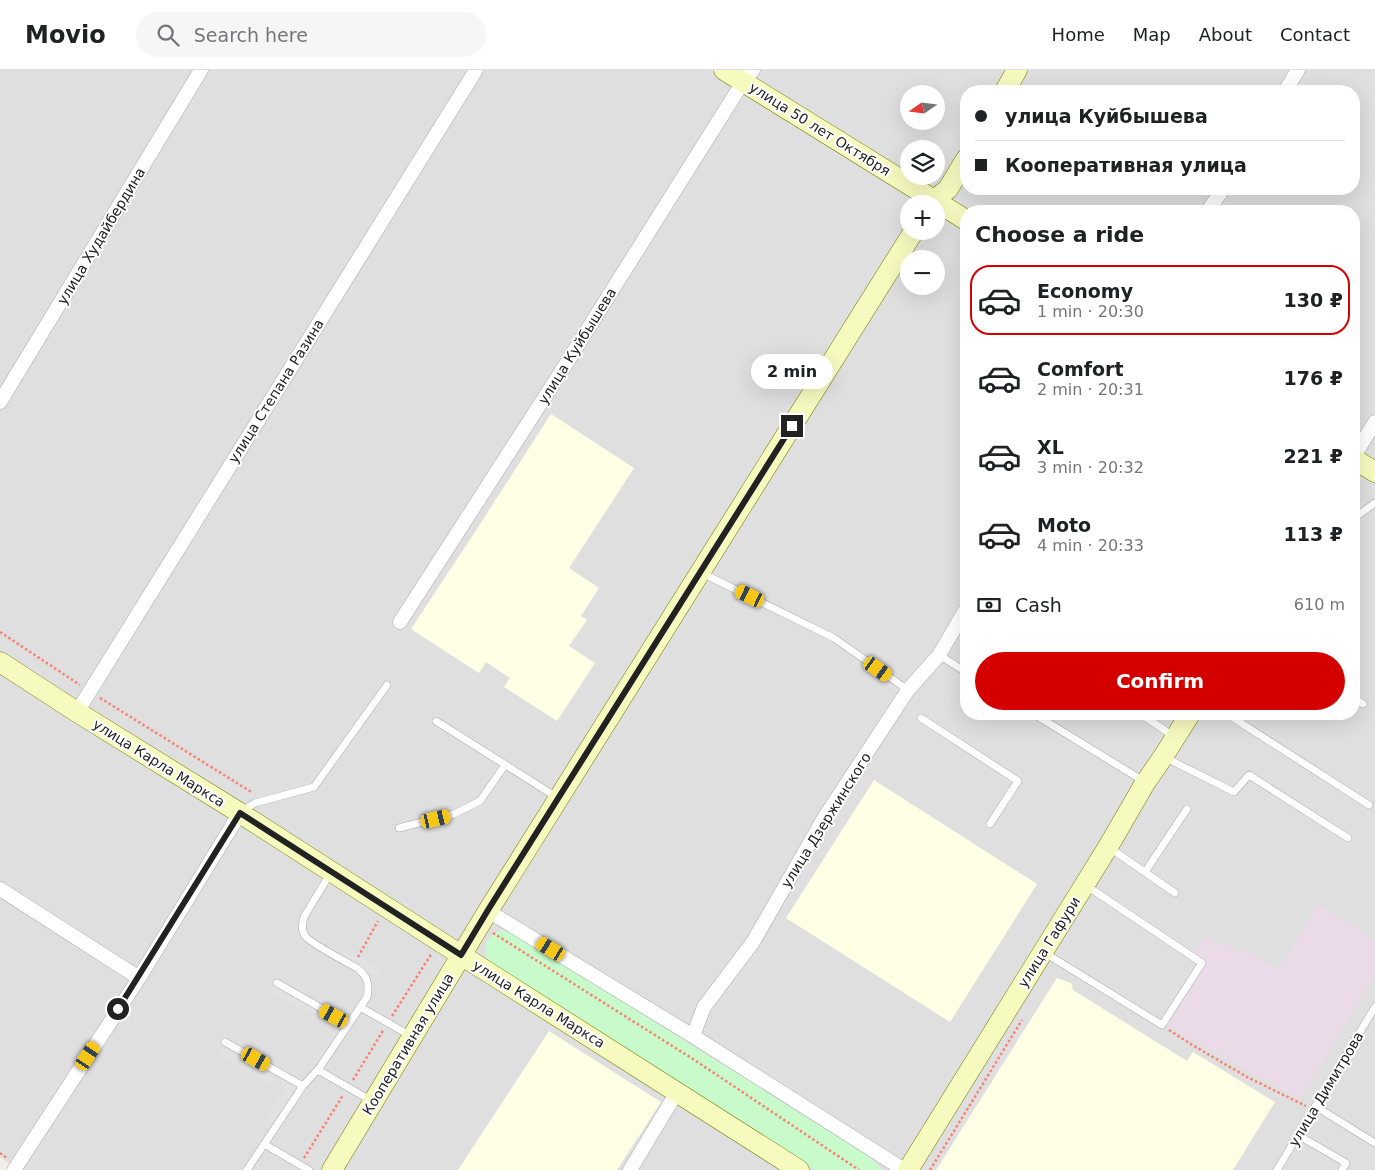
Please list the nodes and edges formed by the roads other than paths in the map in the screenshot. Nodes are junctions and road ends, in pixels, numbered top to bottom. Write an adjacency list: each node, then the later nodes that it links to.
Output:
1 (201, 70): 15 (street, улица Худайбердина)
2 (476, 70): 32 (street, улица Степана Разина)
3 (724, 70): 6 (street, улица 50 лет Октября)
4 (1017, 70): 7 (street)
5 (1298, 70): 8 (street)
6 (748, 76): 10 (street, улица 50 лет Октября); 24 (street, улица Куйбышева)
7 (1008, 85)
8 (1289, 85)
9 (960, 169): 11 (street)
10 (923, 195)
11 (941, 195)
12 (945, 209): 13 (street, улица 50 лет Октября)
13 (960, 217)
14 (908, 240): 22 (street, Кооперативная улица)
15 (0, 402)
16 (1375, 422): 17 (street)
17 (1360, 448)
18 (1360, 462): 19 (street)
19 (1375, 472)
20 (1375, 503): 21 (lane)
21 (1360, 514)
22 (700, 572): 29 (lane); 43 (street, Кооперативная улица)
23 (960, 619): 25 (street, улица Дзержинского)
24 (400, 622)
25 (939, 655): 27 (lane); 29 (street, улица Дзержинского)
26 (0, 662): 32 (street, улица Карла Маркса)
27 (960, 668)
28 (387, 685): 46 (lane)
29 (908, 690): 64 (street, улица Дзержинского)
30 (1360, 702): 31 (lane)
31 (1363, 704)
32 (77, 712): 46 (street, улица Карла Маркса)
33 (921, 718): 47 (lane)
34 (1044, 720): 42 (lane)
35 (1150, 720): 39 (lane)
36 (1186, 720): 39 (street, улица Гафури)
37 (1236, 720): 44 (lane)
38 (436, 721): 41 (lane)
39 (1176, 737): 40 (street, улица Гафури)
40 (1163, 757): 42 (street, улица Гафури); 49 (lane)
41 (505, 764): 43 (lane); 48 (lane)
42 (1145, 783): 50 (street, улица Гафури)
43 (558, 798): 56 (street, Кооперативная улица)
44 (1369, 805)
45 (1187, 809): 52 (lane)
46 (240, 813): 51 (street, улица Карла Маркса); 59 (street)
47 (990, 824)
48 (399, 828)
49 (1348, 838)
50 (1108, 847): 52 (lane); 53 (street, улица Гафури)
51 (332, 872): 58 (street, улица Карла Маркса); 61 (lane)
52 (1145, 872): 55 (lane)
53 (1084, 884): 57 (street, улица Гафури); 57 (lane)
54 (0, 889): 59 (street)
55 (1175, 893)
56 (488, 910): 58 (street, Кооперативная улица); 64 (street)
57 (1042, 952): 81 (street, улица Гафури)
58 (461, 955): 65 (street, Кооперативная улица); 69 (street, улица Карла Маркса)
59 (139, 978): 75 (street)
60 (277, 984): 63 (lane)
61 (360, 1007): 63 (lane); 65 (lane)
62 (1375, 1007): 71 (lane, улица Димитрова)
63 (348, 1024): 67 (lane)
64 (693, 1036): 81 (street)
65 (412, 1037): 70 (street, Кооперативная улица)
66 (225, 1042): 68 (lane)
67 (318, 1070): 68 (lane); 70 (lane)
68 (303, 1086): 74 (lane)
69 (677, 1092): 79 (street); 80 (street, улица Карла Маркса)
70 (373, 1102): 78 (street, Кооперативная улица)
71 (1315, 1106): 72 (lane, улица Димитрова); 73 (lane)
72 (1298, 1135): 82 (lane, улица Димитрова); 83 (lane)
73 (1375, 1143)
74 (264, 1144): 76 (lane); 77 (lane)
75 (11, 1164)
76 (247, 1170)
77 (309, 1170)
78 (332, 1170)
79 (630, 1170)
80 (800, 1170)
81 (906, 1170)
82 (1277, 1170)
83 (1342, 1170)

